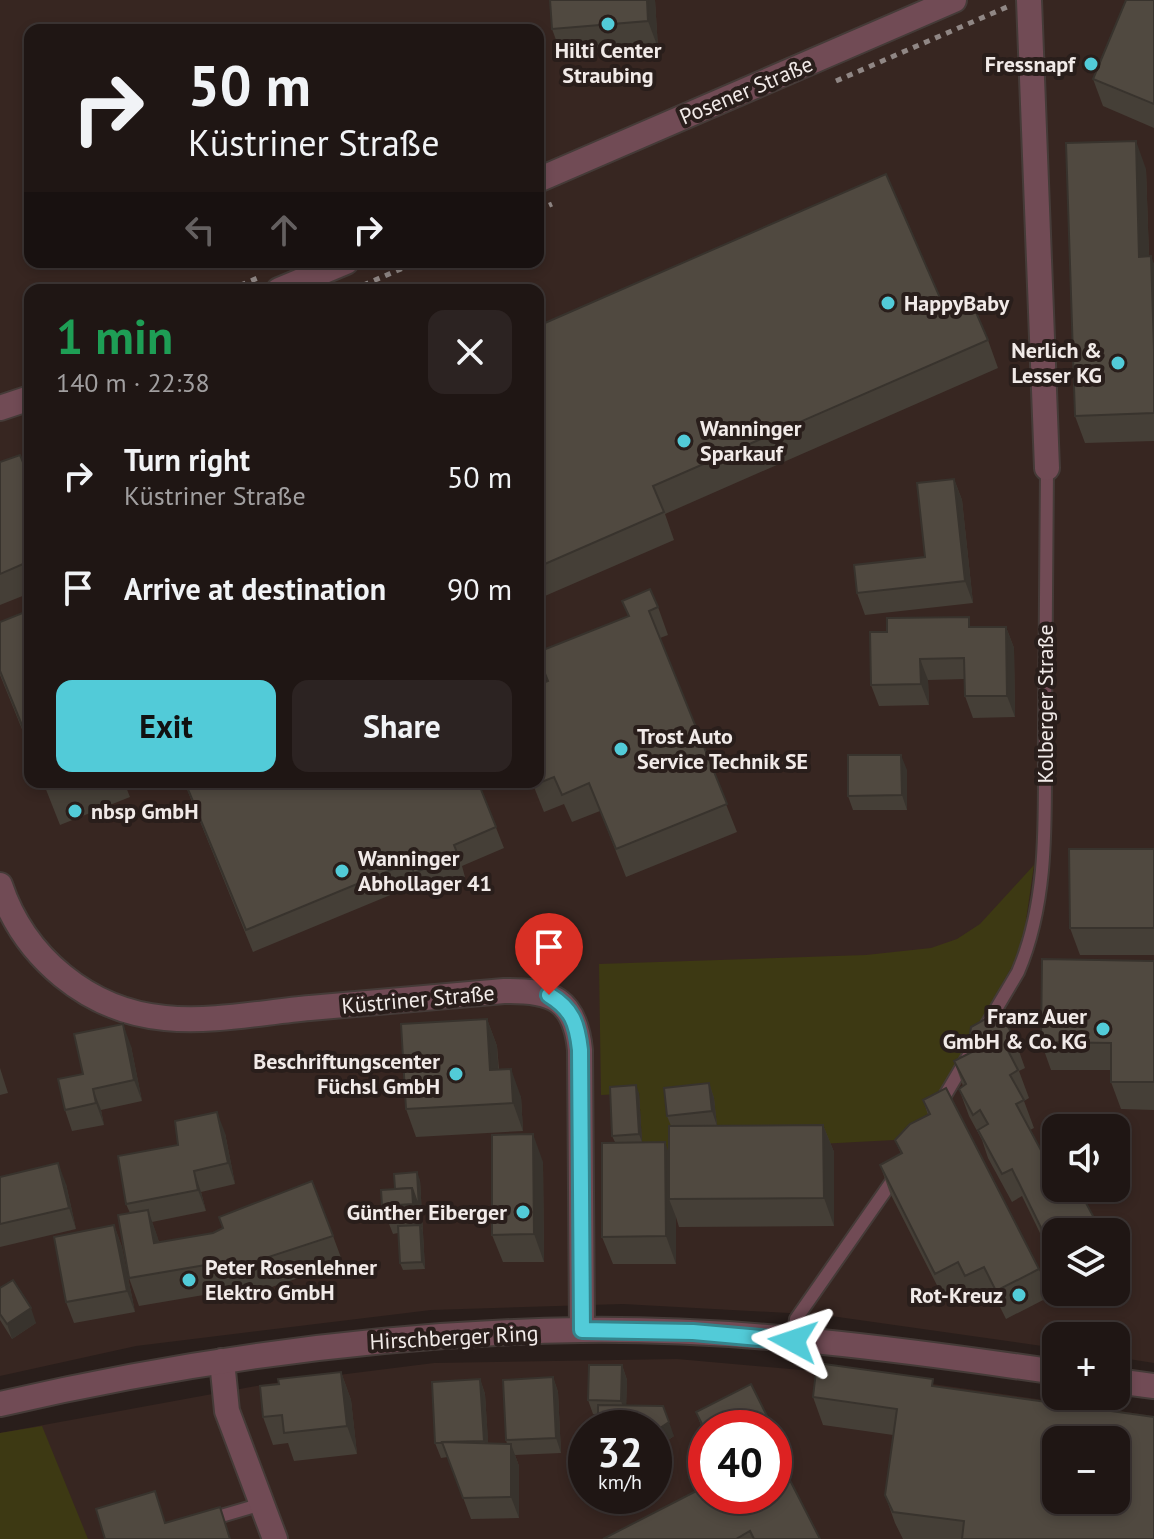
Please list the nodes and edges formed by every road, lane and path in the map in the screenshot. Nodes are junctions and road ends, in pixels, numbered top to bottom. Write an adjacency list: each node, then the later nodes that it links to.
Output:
1 (954, 0): 3 (street, Posener Straße)
2 (1029, 0): 10 (street, Kolberger Straße)
3 (544, 177)
4 (332, 268): 6 (street)
5 (403, 268): 7 (path)
6 (293, 284)
7 (366, 284)
8 (24, 400): 9 (street)
9 (0, 408)
10 (1047, 468): 12 (lane, Kolberger Straße)
11 (0, 885): 14 (street, Küstriner Straße)
12 (935, 1113)
13 (908, 1158): 15 (lane)
14 (582, 1330): 15 (street, Hirschberger Ring); 16 (street, Hirschberger Ring)
15 (793, 1341): 17 (street, Hirschberger Ring)
16 (222, 1361): 20 (street, Hirschberger Ring); 21 (street)
17 (1042, 1370)
18 (1130, 1383): 19 (street)
19 (1154, 1386)
20 (0, 1404)
21 (262, 1504): 22 (lane); 23 (street)
22 (193, 1525)
23 (275, 1539)

